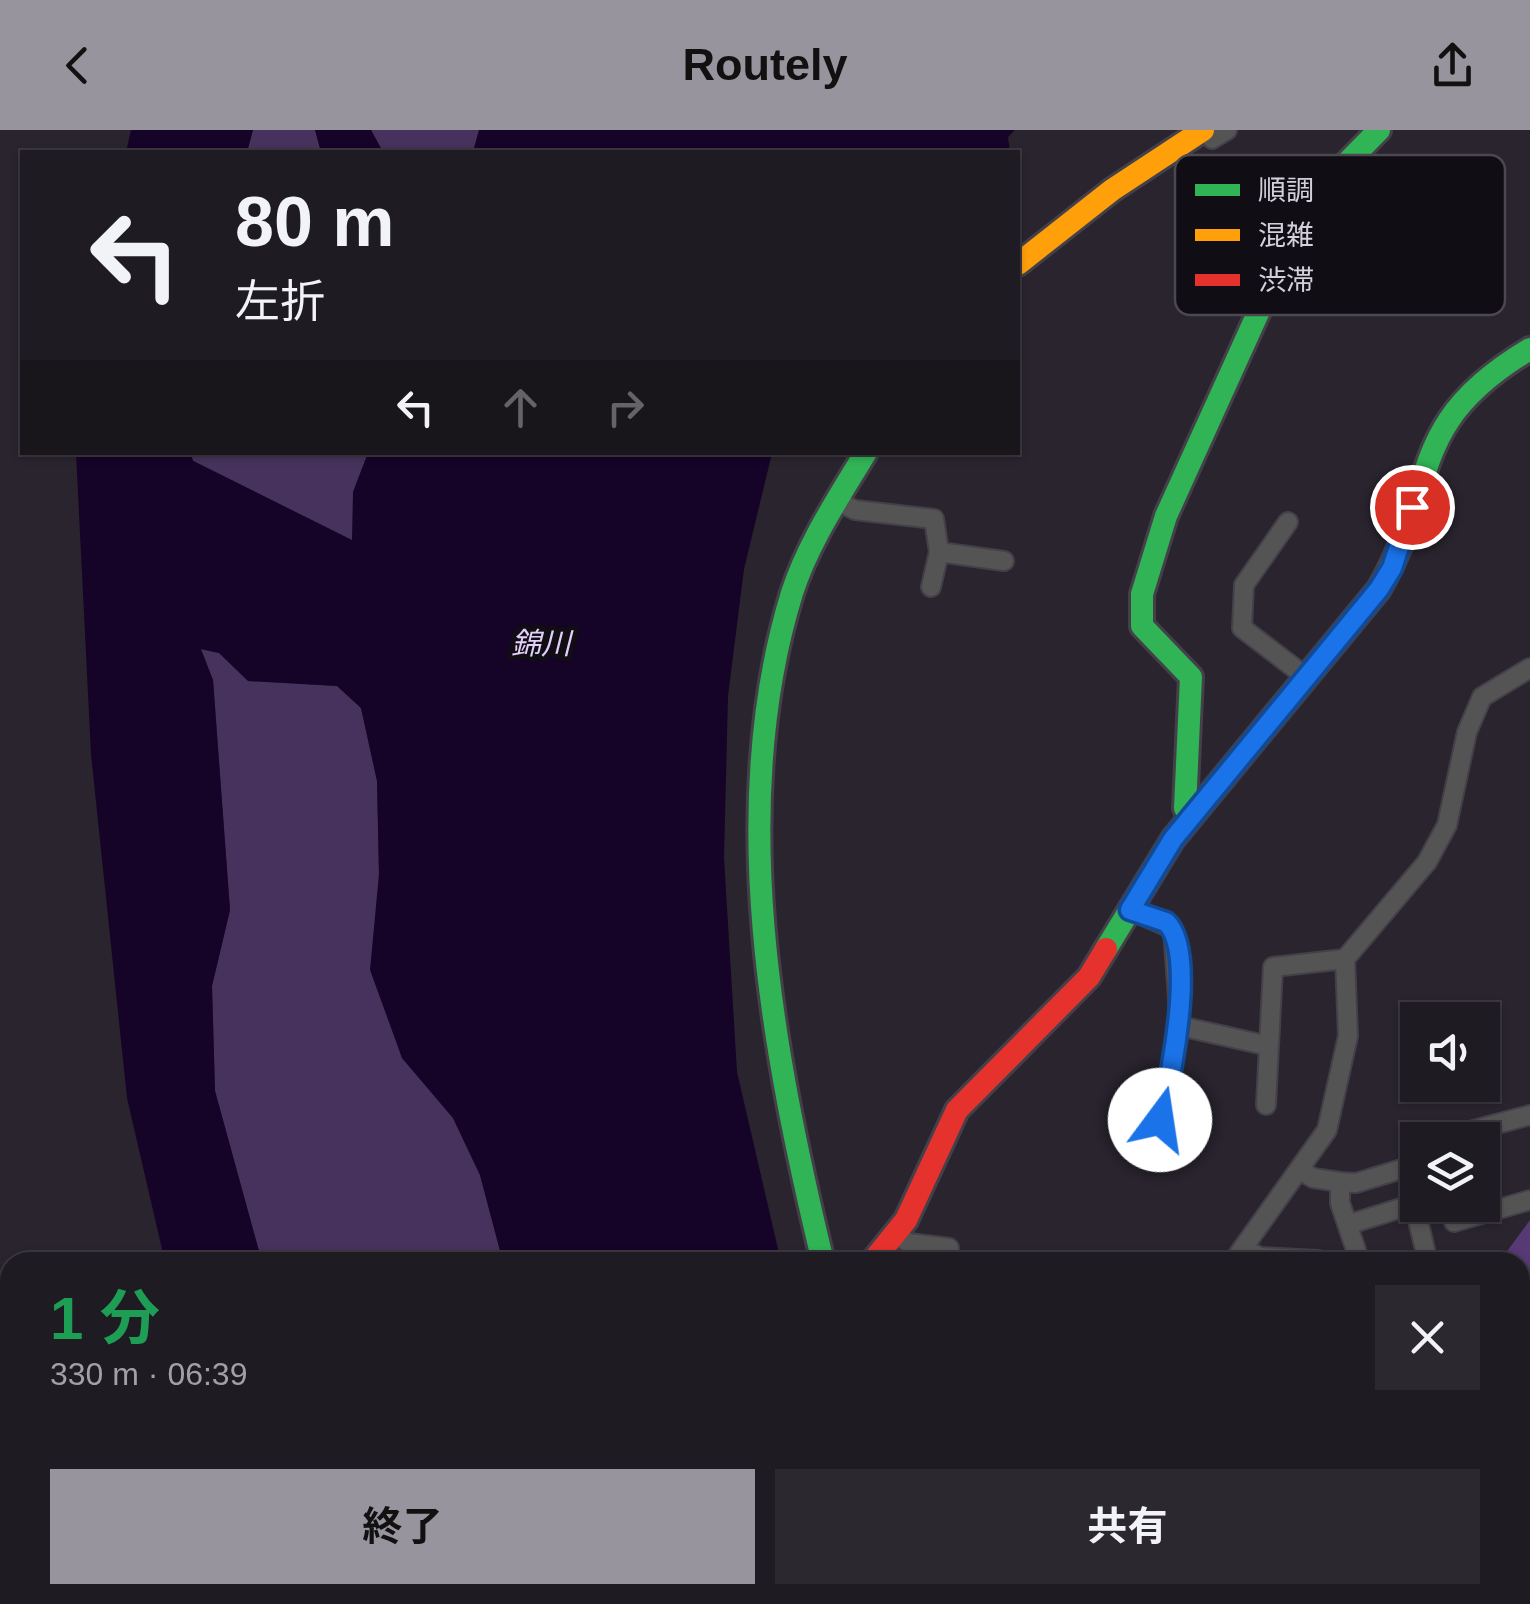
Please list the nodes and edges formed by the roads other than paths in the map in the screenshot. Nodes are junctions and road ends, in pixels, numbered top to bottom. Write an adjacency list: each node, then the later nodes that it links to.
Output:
1 (1204, 130): 3 (street); 5 (street)
2 (1379, 130): 4 (street)
3 (1233, 132)
4 (1355, 155)
5 (1020, 262)
6 (1257, 315): 16 (street)
7 (1530, 349): 15 (street)
8 (864, 455): 9 (street)
9 (836, 500): 11 (street); 31 (street)
10 (1288, 522): 15 (street)
11 (939, 552): 12 (street); 13 (street)
12 (1004, 561)
13 (932, 587)
14 (1530, 668): 18 (street)
15 (1306, 677): 16 (street)
16 (1190, 817): 17 (street)
17 (1130, 910): 19 (street); 32 (street)
18 (1345, 959): 20 (street); 25 (street)
19 (1180, 1026): 20 (street); 23 (street)
20 (1269, 1046): 21 (street)
21 (1266, 1105)
22 (1530, 1115): 24 (street)
23 (1160, 1120)
24 (1500, 1123)
25 (1300, 1170): 27 (street); 34 (street)
26 (1400, 1170): 27 (street)
27 (1340, 1182): 30 (street)
28 (1530, 1200): 29 (street)
29 (1500, 1209)
30 (1350, 1224): 35 (street); 36 (street)
31 (820, 1252)
32 (888, 1252): 33 (street)
33 (949, 1252)
34 (1241, 1252)
35 (1357, 1252)
36 (1426, 1252)

